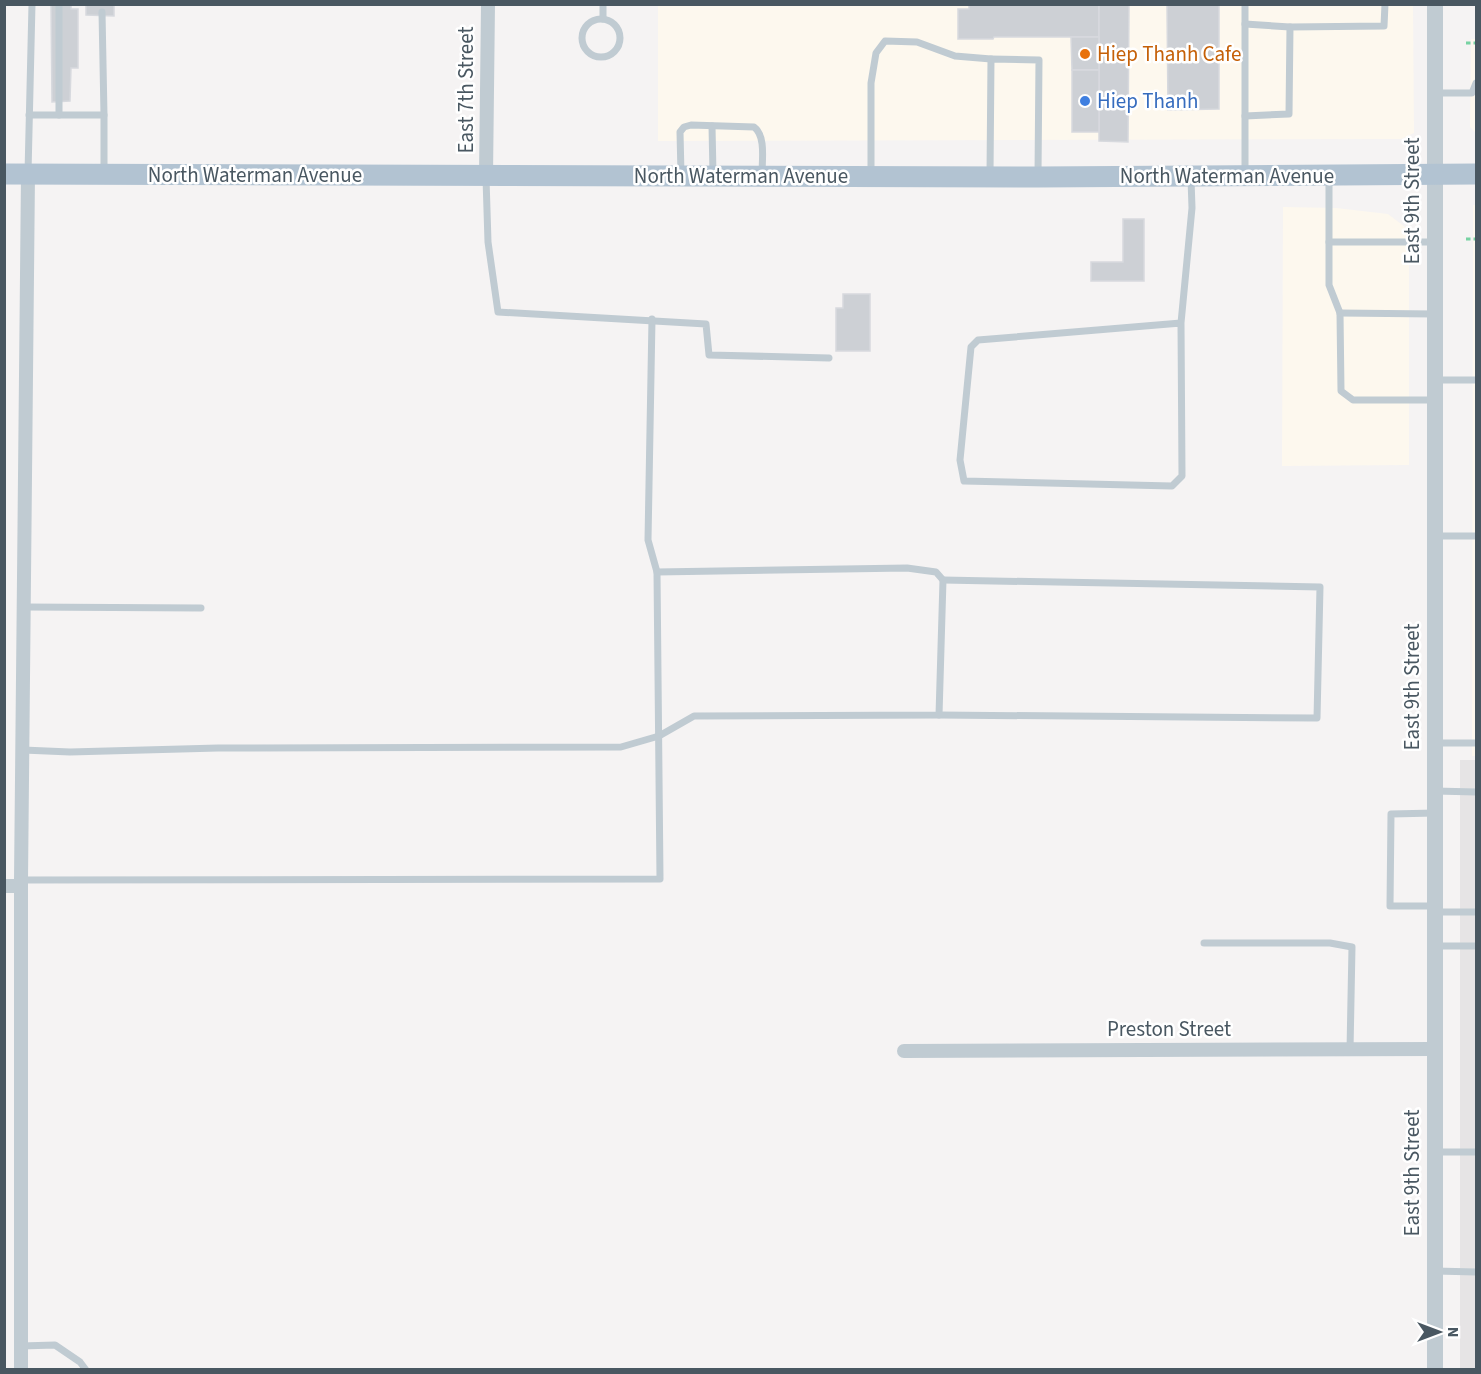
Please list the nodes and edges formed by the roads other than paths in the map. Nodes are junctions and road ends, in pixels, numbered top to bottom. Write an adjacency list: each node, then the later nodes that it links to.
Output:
1 (32, 4): 15 (lane)
2 (59, 4): 16 (lane)
3 (488, 4): 25 (street, East 7th Street)
4 (603, 4): 9 (lane)
5 (1245, 4): 10 (lane)
6 (1385, 4): 11 (lane)
7 (1436, 4): 14 (street, East 9th Street)
8 (102, 12): 17 (lane)
9 (603, 19): 9 (lane)
10 (1245, 24): 11 (lane); 18 (lane)
11 (1290, 27): 18 (lane)
12 (992, 59): 32 (lane); 33 (lane); 34 (lane)
13 (1476, 83): 14 (lane)
14 (1434, 93): 22 (street, East 9th Street)
15 (29, 115): 16 (lane); 21 (lane)
16 (59, 115): 17 (lane)
17 (104, 115): 24 (lane)
18 (1245, 116): 29 (lane)
19 (712, 126): 26 (lane); 27 (lane); 31 (lane)
20 (4, 174): 21 (main road, North Waterman Avenue)
21 (28, 174): 24 (main road, North Waterman Avenue); 49 (street)
22 (1435, 174): 23 (main road, North Waterman Avenue); 30 (main road, North Waterman Avenue); 36 (street, East 9th Street)
23 (1476, 174)
24 (104, 175): 25 (main road, North Waterman Avenue)
25 (486, 176): 26 (main road, North Waterman Avenue); 39 (lane)
26 (681, 176): 27 (main road, North Waterman Avenue)
27 (712, 176): 31 (main road, North Waterman Avenue)
28 (1191, 176): 29 (main road, North Waterman Avenue); 34 (main road, North Waterman Avenue); 40 (lane)
29 (1245, 176): 30 (main road, North Waterman Avenue)
30 (1329, 176): 35 (lane)
31 (763, 177): 32 (main road, North Waterman Avenue)
32 (871, 177): 33 (main road, North Waterman Avenue)
33 (990, 177): 34 (main road, North Waterman Avenue)
34 (1038, 177)
35 (1329, 242): 36 (lane); 37 (lane)
36 (1434, 242): 38 (street, East 9th Street)
37 (1340, 313): 38 (lane); 44 (lane)
38 (1434, 314): 42 (street, East 9th Street)
39 (652, 319): 41 (lane); 47 (lane)
40 (1181, 323): 40 (lane)
41 (829, 358)
42 (1434, 380): 43 (lane); 44 (street, East 9th Street)
43 (1476, 381)
44 (1434, 400): 45 (street, East 9th Street)
45 (1434, 536): 46 (lane); 53 (street, East 9th Street)
46 (1476, 536)
47 (657, 572): 48 (lane); 52 (lane)
48 (943, 580): 51 (lane); 51 (lane)
49 (24, 607): 50 (lane); 55 (street)
50 (201, 608)
51 (939, 715): 52 (lane)
52 (659, 736): 55 (lane); 59 (lane)
53 (1434, 743): 54 (lane); 56 (street, East 9th Street)
54 (1476, 743)
55 (22, 750): 59 (street)
56 (1435, 791): 57 (lane); 58 (street, East 9th Street)
57 (1476, 792)
58 (1435, 813): 61 (street, East 9th Street); 61 (lane)
59 (21, 883): 60 (street); 73 (street)
60 (4, 886)
61 (1435, 909): 62 (lane); 64 (street, East 9th Street)
62 (1476, 912)
63 (1204, 943): 67 (lane)
64 (1435, 946): 65 (lane); 66 (street, East 9th Street)
65 (1476, 946)
66 (1435, 1049): 67 (street, Preston Street); 69 (street, East 9th Street)
67 (1350, 1050): 68 (street, Preston Street)
68 (904, 1051)
69 (1435, 1152): 70 (lane); 71 (street, East 9th Street)
70 (1476, 1152)
71 (1435, 1271): 72 (lane); 76 (street, East 9th Street)
72 (1476, 1272)
73 (21, 1346): 74 (street); 75 (lane)
74 (21, 1370)
75 (86, 1370)
76 (1435, 1370)

